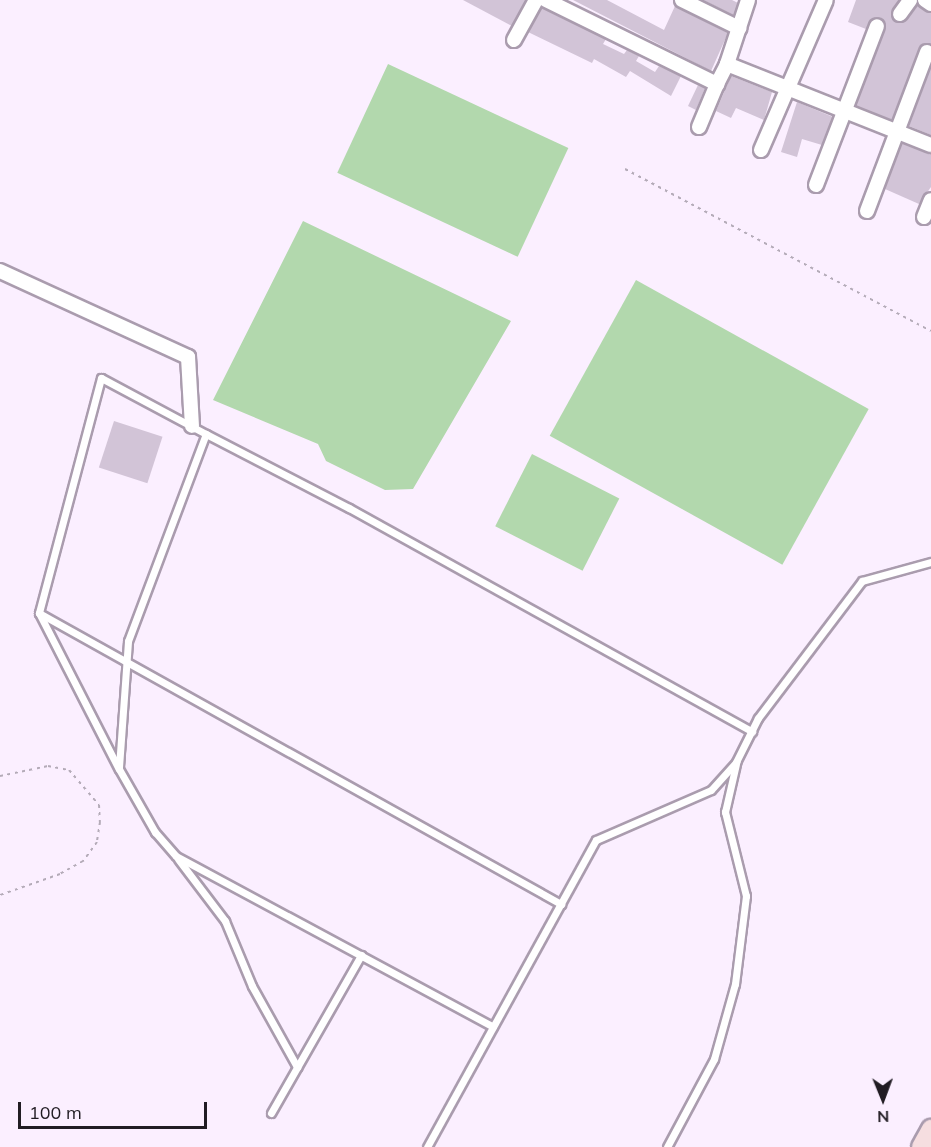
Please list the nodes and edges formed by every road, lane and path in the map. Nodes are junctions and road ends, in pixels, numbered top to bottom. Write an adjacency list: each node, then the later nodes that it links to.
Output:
1 (536, 0): 12 (street)
2 (546, 0): 15 (street)
3 (682, 0): 11 (street)
4 (748, 0): 11 (street)
5 (826, 0): 16 (street)
6 (910, 0): 9 (street)
7 (925, 0): 8 (street)
8 (931, 4)
9 (900, 14)
10 (877, 26): 17 (street)
11 (739, 28): 14 (street)
12 (514, 40)
13 (927, 52): 19 (street)
14 (727, 64): 15 (street); 16 (street)
15 (717, 84): 18 (street)
16 (787, 89): 17 (street); 21 (street)
17 (843, 108): 19 (street); 23 (street)
18 (699, 127)
19 (897, 130): 20 (street); 25 (street)
20 (931, 145)
21 (761, 150)
22 (626, 169): 28 (path)
23 (816, 185)
24 (931, 200): 26 (street)
25 (867, 211)
26 (924, 217)
27 (0, 271): 29 (street)
28 (931, 331)
29 (192, 426): 30 (lane); 32 (lane)
30 (206, 434): 33 (lane); 34 (lane)
31 (931, 562): 34 (lane)
32 (39, 613): 33 (lane); 36 (lane)
33 (126, 663): 36 (lane); 40 (lane)
34 (752, 731): 35 (lane)
35 (736, 762): 40 (lane); 47 (lane)
36 (119, 769): 38 (lane)
37 (0, 776): 39 (path)
38 (176, 855): 41 (lane); 43 (lane)
39 (0, 895)
40 (561, 904): 42 (lane)
41 (360, 955): 42 (lane); 43 (lane)
42 (493, 1027): 46 (lane)
43 (297, 1067): 44 (lane)
44 (270, 1113)
45 (931, 1129): 48 (main road)
46 (427, 1147)
47 (667, 1147)
48 (921, 1147)

